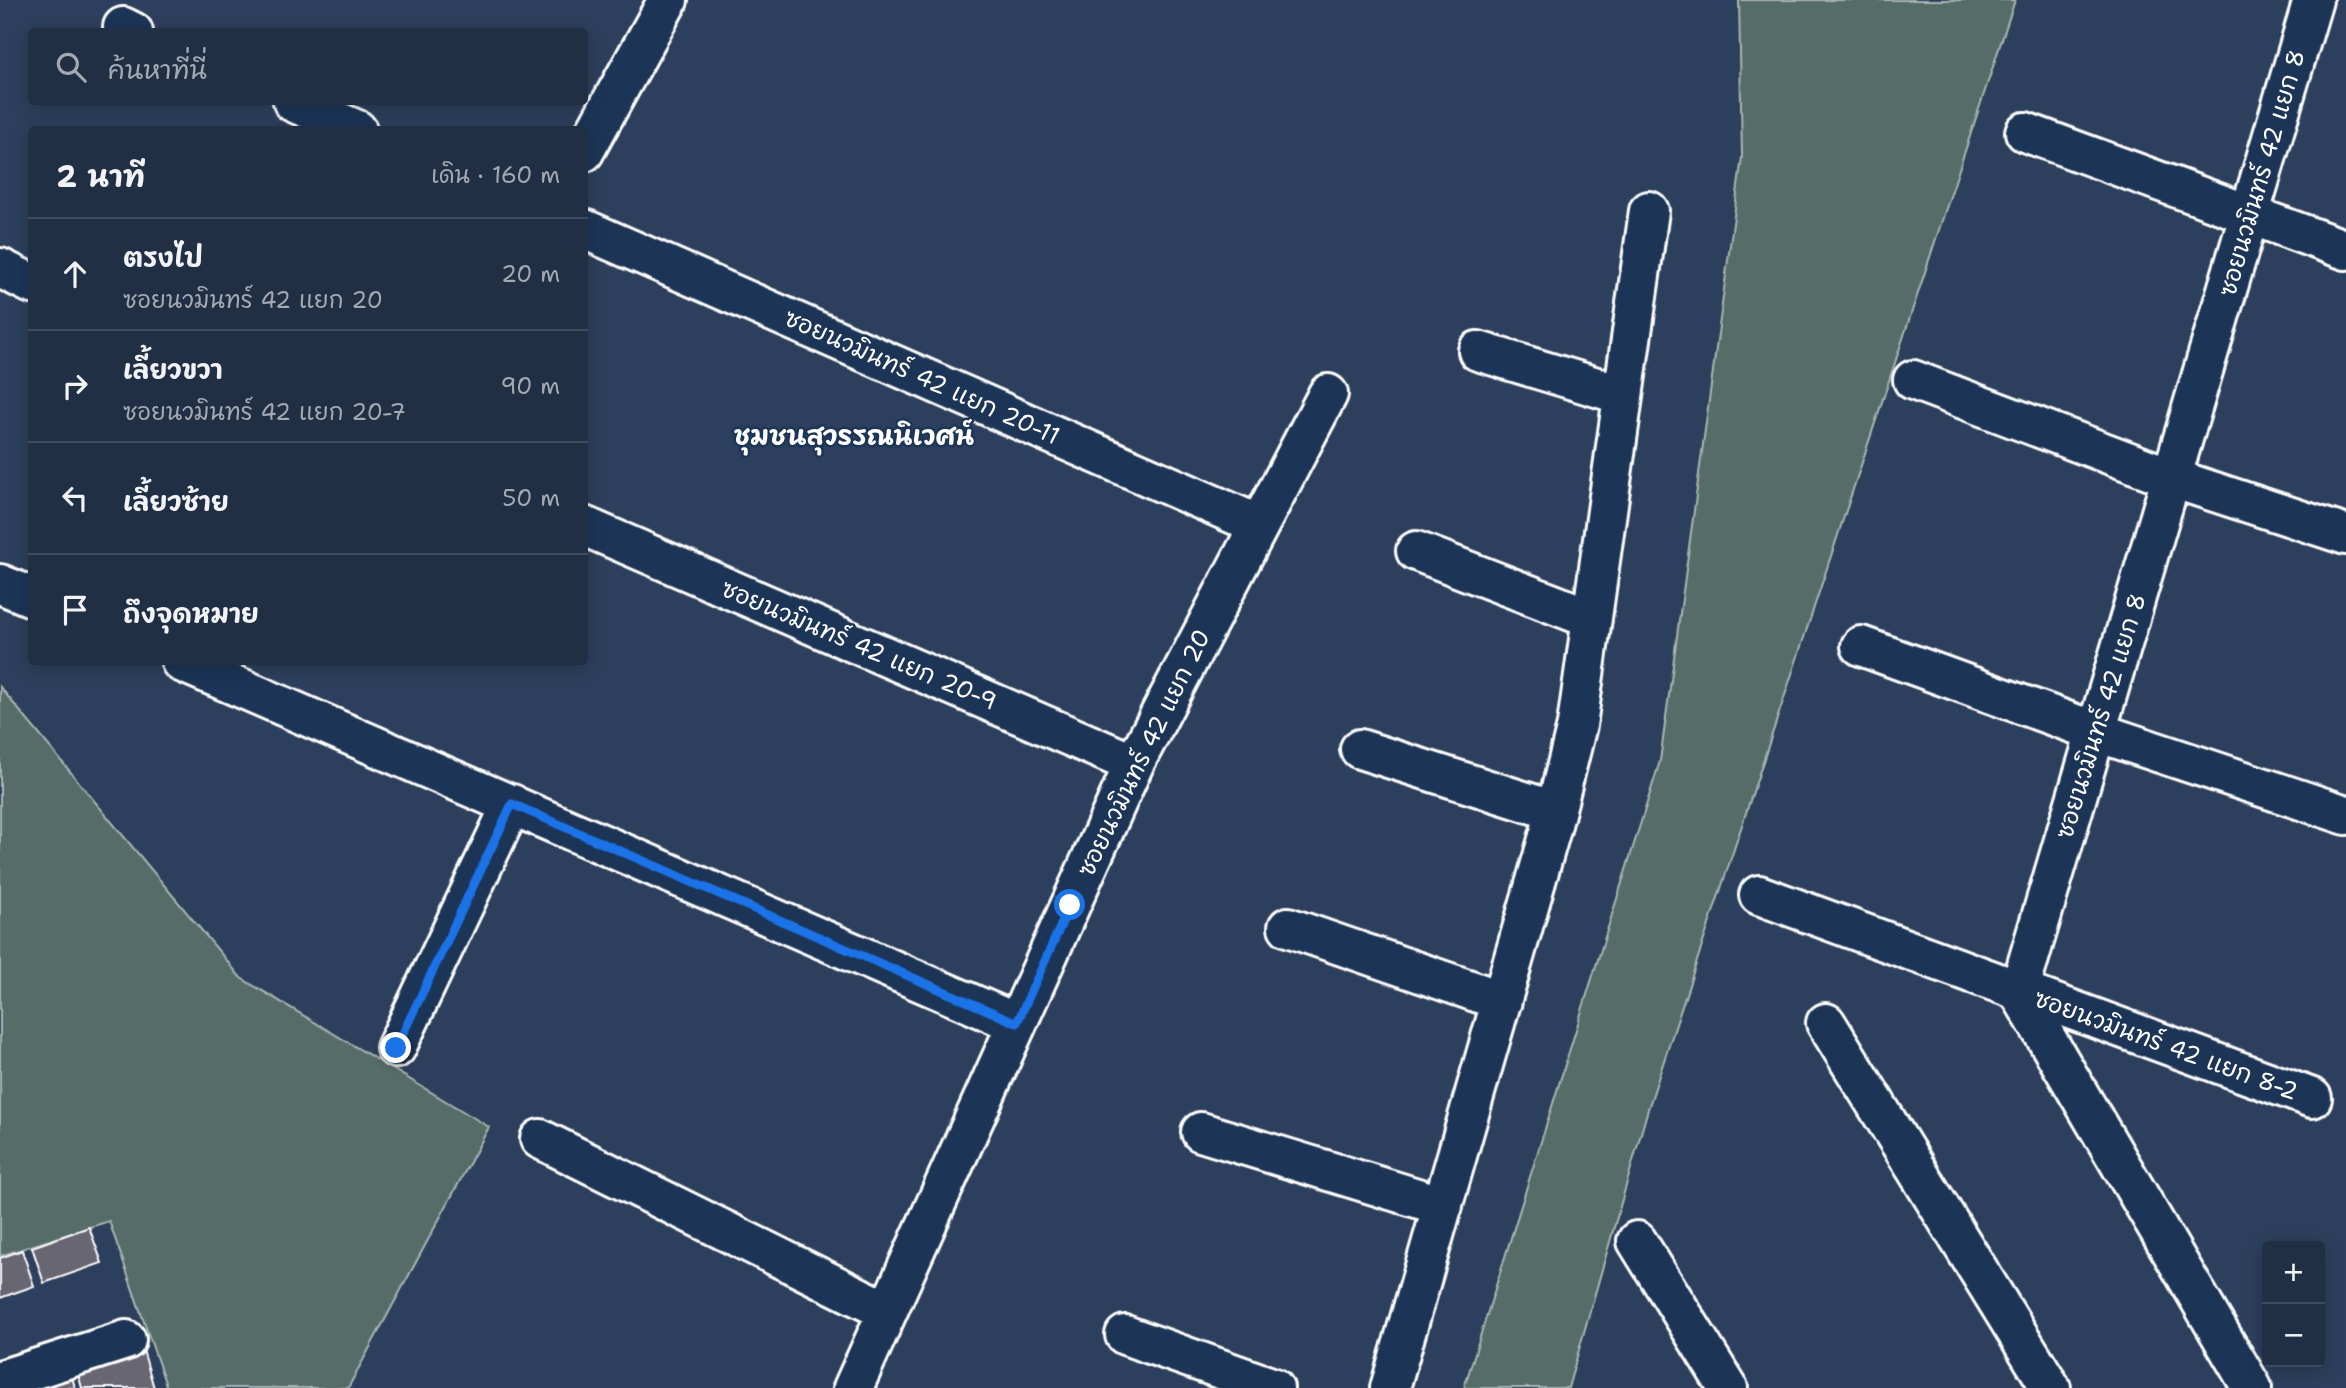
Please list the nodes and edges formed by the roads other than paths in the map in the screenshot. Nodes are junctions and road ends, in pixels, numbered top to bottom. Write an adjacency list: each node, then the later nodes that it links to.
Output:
1 (668, 0): 6 (street)
2 (2313, 0): 8 (street, ซอยนวมินทร์ 42 แยก 8)
3 (300, 105): 4 (street)
4 (348, 126)
5 (2025, 132): 8 (street)
6 (588, 145)
7 (1649, 211): 16 (street)
8 (2251, 214): 10 (street); 17 (street, ซอยนวมินทร์ 42 แยก 8)
9 (588, 231): 18 (street, ซอยนวมินทร์ 42 แยก 20-11)
10 (2346, 250)
11 (0, 268): 12 (street)
12 (28, 282)
13 (1478, 351): 16 (street)
14 (1913, 380): 17 (street)
15 (1328, 394): 18 (street, ซอยนวมินทร์ 42 แยก 20)
16 (1623, 395): 24 (street)
17 (2172, 478): 20 (street); 27 (street, ซอยนวมินทร์ 42 แยก 8)
18 (1259, 525): 29 (street, ซอยนวมินทร์ 42 แยก 20)
19 (588, 528): 29 (street, ซอยนวมินทร์ 42 แยก 20-9)
20 (2346, 535)
21 (1416, 551): 24 (street)
22 (0, 584): 23 (street)
23 (28, 595)
24 (1592, 619): 31 (street)
25 (1861, 646): 27 (street)
26 (188, 665): 30 (street)
27 (2097, 732): 32 (street); 35 (street, ซอยนวมินทร์ 42 แยก 8)
28 (1360, 749): 31 (street)
29 (1134, 764): 37 (street, ซอยนวมินทร์ 42 แยก 20)
30 (512, 804): 37 (street); 39 (street)
31 (1555, 811): 36 (street)
32 (2346, 816)
33 (1759, 895): 35 (street, ซอยนวมินทร์ 42 แยก 8-2)
34 (1288, 927): 36 (street)
35 (2019, 992): 40 (street, ซอยนวมินทร์ 42 แยก 8-2); 54 (street)
36 (1502, 1001): 43 (street)
37 (1017, 1023): 45 (street, ซอยนวมินทร์ 42 แยก 20)
38 (1826, 1023): 53 (street)
39 (396, 1048)
40 (2312, 1098)
41 (1201, 1132): 43 (street)
42 (540, 1139): 45 (street)
43 (1443, 1206): 51 (street)
44 (1637, 1241): 52 (street)
45 (887, 1311): 49 (street, ซอยนวมินทร์ 42 แยก 20)
46 (1125, 1335): 50 (street)
47 (127, 1340): 48 (street)
48 (0, 1380)
49 (853, 1388)
50 (1274, 1388)
51 (1390, 1388)
52 (1728, 1388)
53 (2051, 1388)
54 (2252, 1388)

